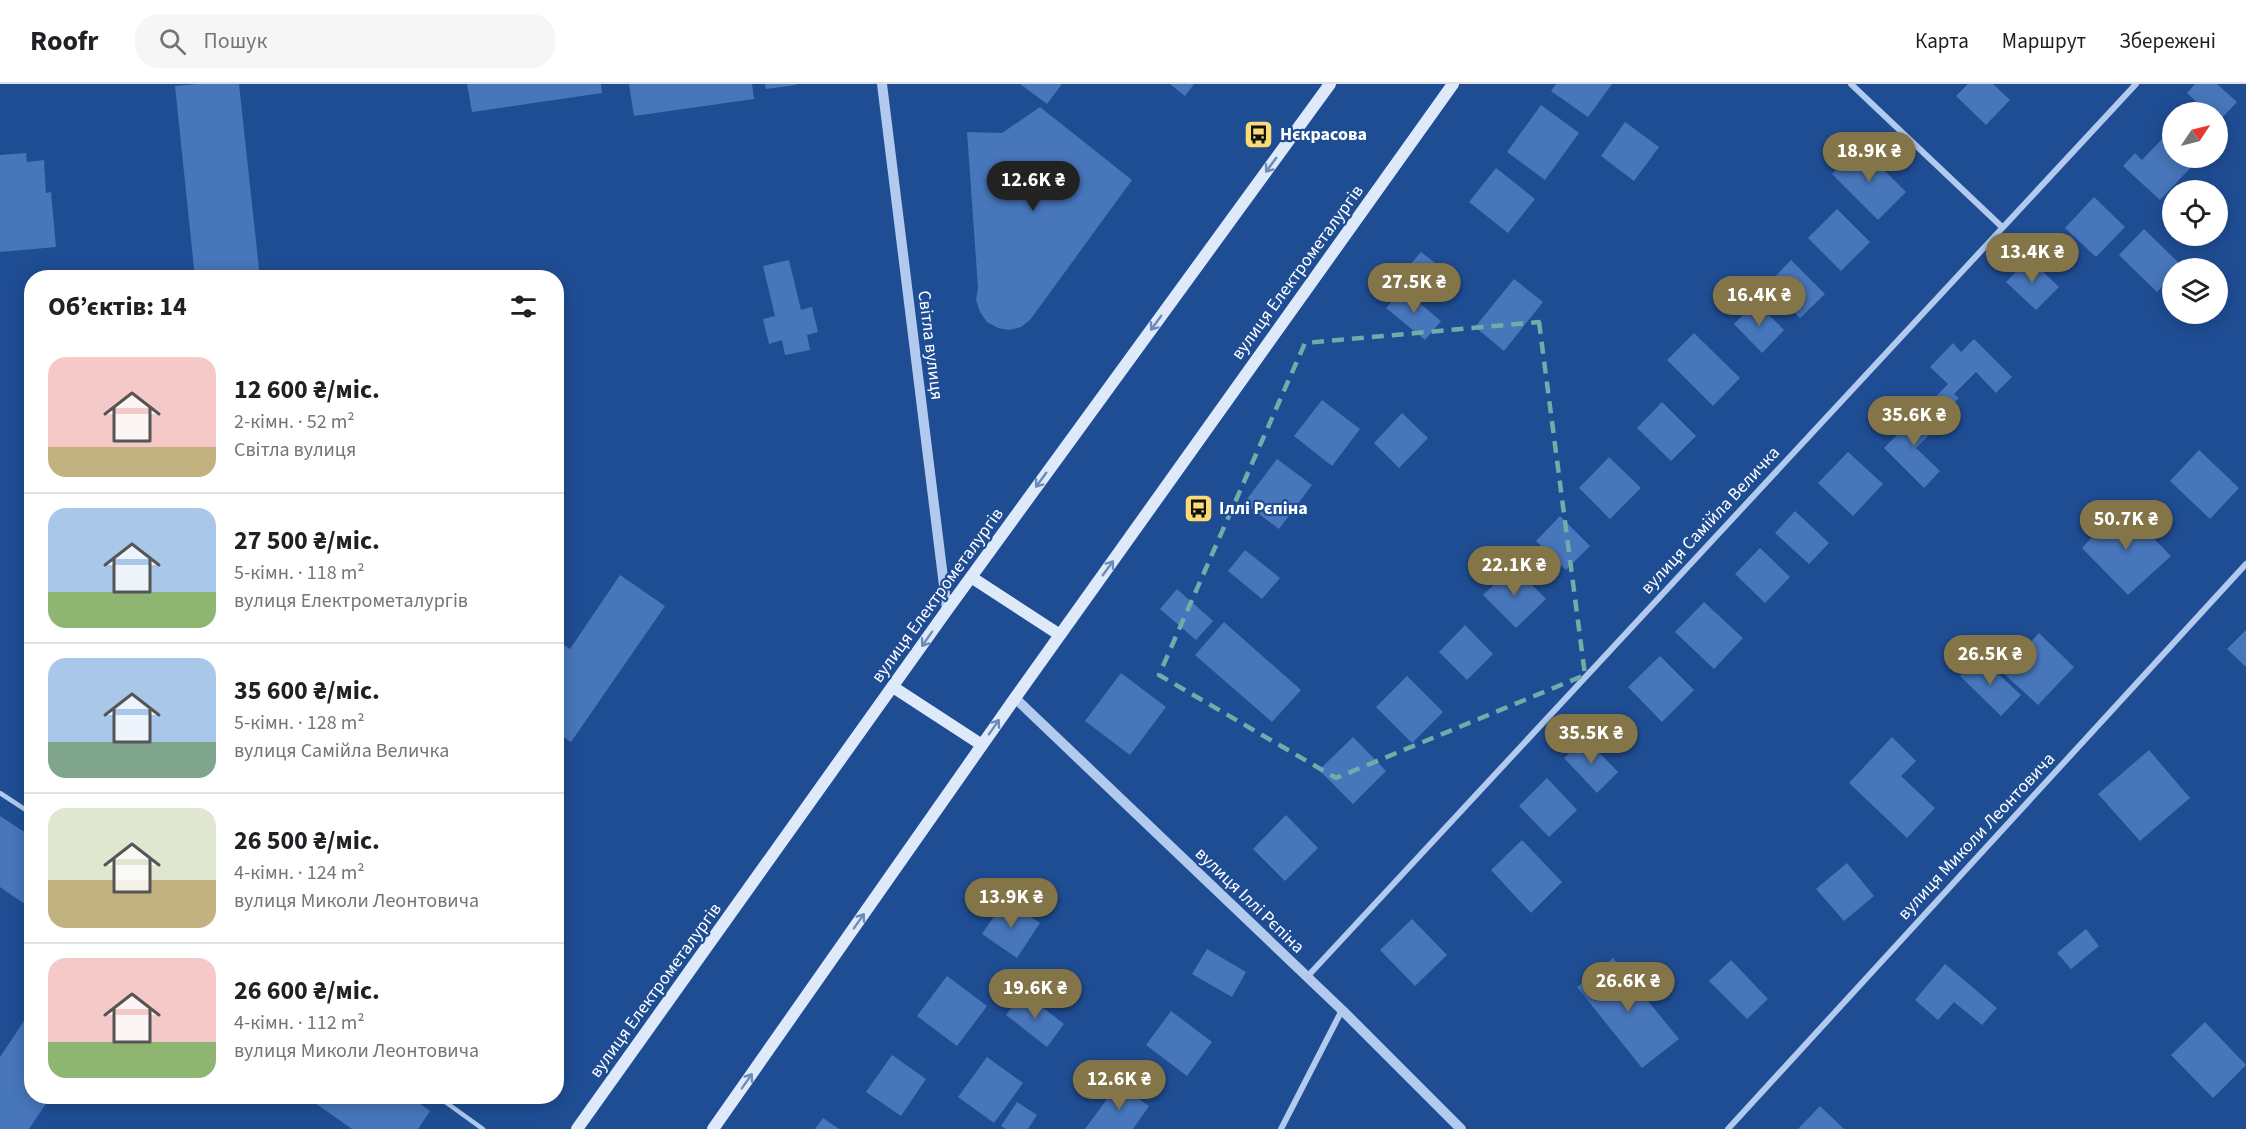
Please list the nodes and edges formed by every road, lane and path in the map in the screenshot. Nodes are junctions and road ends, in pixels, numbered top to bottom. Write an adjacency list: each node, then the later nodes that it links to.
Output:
1 (882, 84): 9 (street, Світла вулиця)
2 (1330, 84): 8 (main road, вулиця Електрометалургів, one-way to 8)
3 (1453, 84): 10 (main road, вулиця Електрометалургів, one-way to 3)
4 (1851, 84): 6 (street)
5 (2136, 84): 6 (street, вулиця Самійла Величка)
6 (2002, 227): 16 (street, вулиця Самійла Величка)
7 (2246, 564): 24 (street, вулиця Миколи Леонтовича)
8 (971, 577): 9 (main road, вулиця Електрометалургів); 10 (main road)
9 (947, 610): 11 (main road, вулиця Електрометалургів, one-way to 11)
10 (1060, 635): 12 (main road, вулиця Електрометалургів)
11 (893, 687): 13 (main road); 20 (main road, вулиця Електрометалургів)
12 (1014, 698): 13 (main road, вулиця Електрометалургів, one-way to 12); 16 (street, вулиця Іллі Рєпіна)
13 (982, 745): 21 (main road, вулиця Електрометалургів, one-way to 13)
14 (0, 793): 15 (lane)
15 (24, 809)
16 (1306, 977): 17 (street, вулиця Іллі Рєпіна)
17 (1342, 1010): 22 (street); 23 (street, вулиця Іллі Рєпіна)
18 (447, 1104): 19 (lane)
19 (483, 1129)
20 (578, 1129)
21 (713, 1129)
22 (1281, 1129)
23 (1461, 1129)
24 (1728, 1129)

